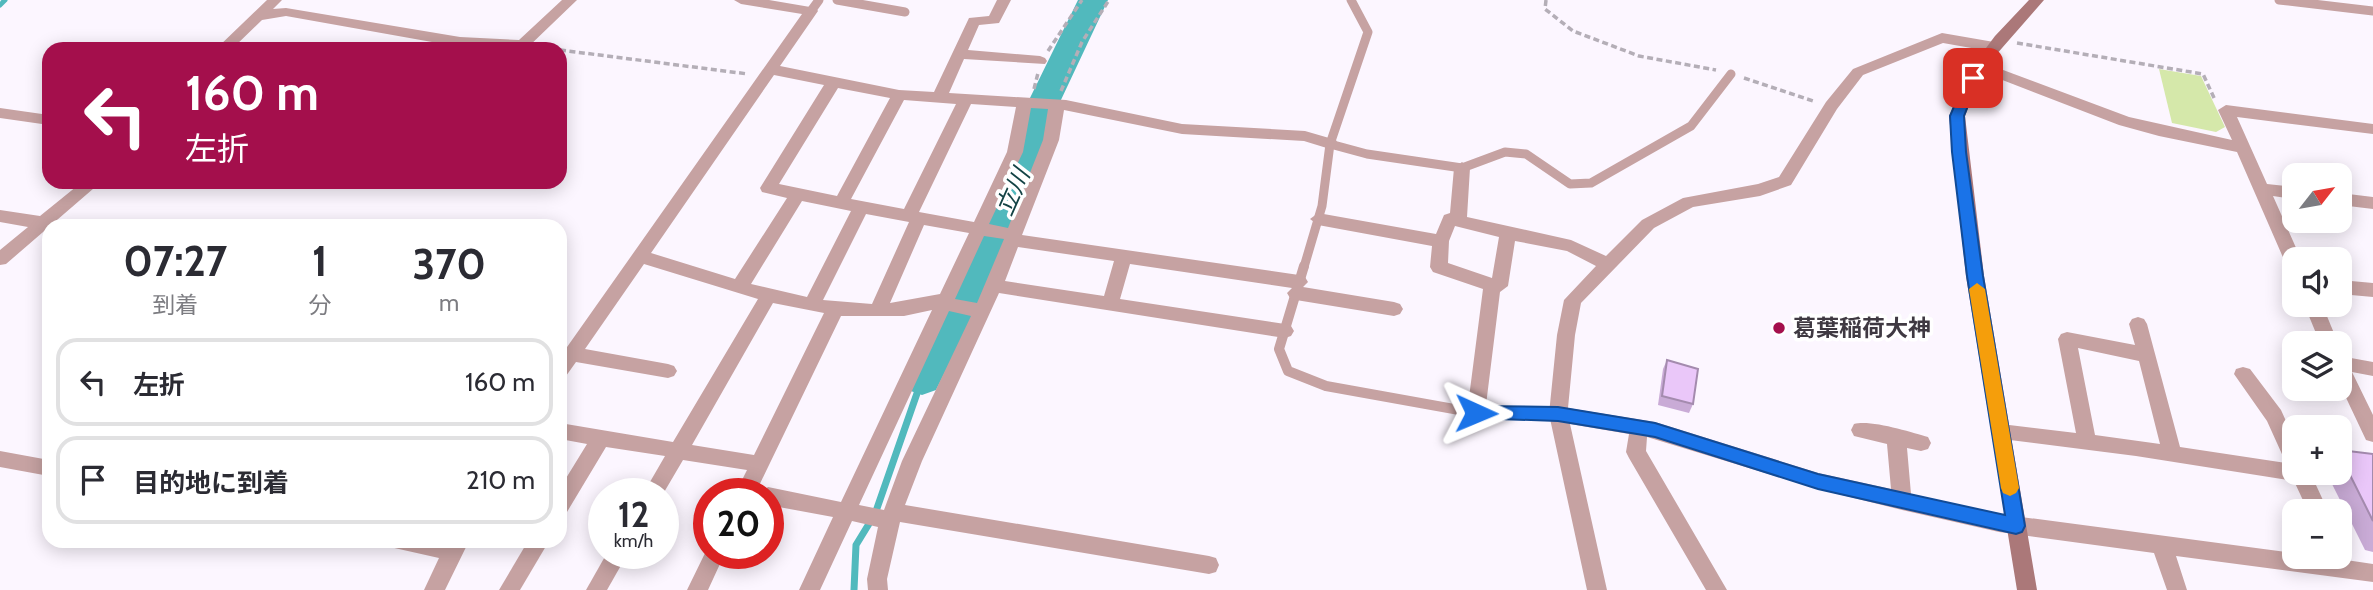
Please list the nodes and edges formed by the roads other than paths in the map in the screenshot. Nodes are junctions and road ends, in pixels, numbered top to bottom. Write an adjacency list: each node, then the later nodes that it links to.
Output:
1 (275, 0): 12 (street)
2 (570, 0): 15 (street)
3 (741, 0): 9 (street)
4 (837, 0): 11 (lane)
5 (1004, 0): 17 (street)
6 (1351, 0): 31 (lane)
7 (2037, 0): 16 (street)
8 (2279, 0): 10 (lane)
9 (815, 6): 20 (street)
10 (2373, 11)
11 (905, 12)
12 (258, 16): 13 (street); 14 (street)
13 (230, 42)
14 (454, 42)
15 (526, 42)
16 (1997, 43): 19 (street); 57 (street)
17 (958, 54): 18 (street); 24 (street)
18 (1040, 61)
19 (1979, 66): 32 (street); 87 (street)
20 (770, 73): 22 (street); 55 (street)
21 (1731, 75): 33 (lane)
22 (833, 83): 23 (street); 37 (street)
23 (899, 95): 24 (street); 39 (street)
24 (939, 97): 25 (street)
25 (966, 99): 26 (street); 43 (street)
26 (1029, 102): 27 (street); 49 (street)
27 (1057, 104): 31 (street); 51 (street)
28 (0, 113): 29 (street)
29 (42, 119)
30 (2373, 129): 32 (street)
31 (1330, 144): 33 (lane); 45 (lane)
32 (2243, 148): 35 (street)
33 (1462, 168): 46 (street)
34 (85, 189): 44 (street)
35 (2261, 189): 36 (street); 53 (street)
36 (2282, 192)
37 (797, 194): 39 (street); 59 (street)
38 (2352, 200): 40 (street)
39 (841, 203): 41 (street)
40 (2373, 203)
41 (861, 207): 43 (street); 66 (street)
42 (0, 216): 47 (street)
43 (914, 217): 49 (street); 69 (street)
44 (49, 219)
45 (1318, 219): 52 (street); 61 (lane)
46 (1458, 221): 50 (street); 52 (street)
47 (42, 223)
48 (42, 225): 56 (street)
49 (982, 230): 51 (street); 65 (street)
50 (1508, 233): 57 (street); 58 (street)
51 (1012, 237): 54 (street); 60 (street)
52 (1441, 241): 58 (street)
53 (2287, 247)
54 (1124, 256): 61 (street); 67 (street)
55 (642, 257): 59 (street); 74 (street)
56 (0, 259)
57 (1608, 264): 83 (street)
58 (1492, 285): 82 (street)
59 (740, 286): 64 (street)
60 (994, 286): 67 (street); 71 (street)
61 (1298, 288): 70 (street); 73 (lane)
62 (2352, 288): 63 (street)
63 (2373, 290)
64 (769, 295): 66 (street); 94 (street)
65 (948, 303): 69 (street); 71 (street); 105 (street)
66 (812, 304): 68 (street)
67 (1110, 304): 73 (street)
68 (835, 309): 69 (street); 97 (street)
69 (879, 309)
70 (1394, 309)
71 (980, 310): 106 (street)
72 (2138, 324): 75 (street)
73 (1285, 331): 82 (lane)
74 (572, 354): 76 (street); 79 (street)
75 (2146, 355): 92 (street); 95 (street)
76 (567, 361)
77 (2352, 366): 78 (street)
78 (2373, 369)
79 (668, 371)
80 (2243, 374): 88 (street)
81 (2352, 390): 89 (street)
82 (1476, 413): 83 (lane)
83 (1558, 414): 84 (street); 123 (street)
84 (1639, 427): 104 (street); 124 (street)
85 (1861, 430): 90 (street)
86 (567, 432): 91 (street)
87 (2001, 432): 92 (street); 107 (street)
88 (2282, 433)
89 (2373, 434)
90 (1895, 437): 93 (street); 104 (street)
91 (601, 438): 94 (street); 102 (street)
92 (2087, 442): 95 (street)
93 (1921, 443)
94 (678, 451): 97 (street); 100 (street)
95 (2172, 453): 99 (street)
96 (0, 458): 98 (street)
97 (759, 464): 101 (street)
98 (42, 466)
99 (2282, 466)
100 (662, 478)
101 (754, 478)
102 (567, 494)
103 (784, 499): 105 (street)
104 (1902, 501): 107 (street)
105 (852, 512): 106 (street); 121 (street)
106 (891, 517): 112 (street); 122 (street)
107 (2016, 526): 108 (street); 125 (street)
108 (2162, 545): 111 (street); 126 (street)
109 (455, 548): 117 (street)
110 (535, 548): 118 (street)
111 (2282, 557)
112 (1209, 565)
113 (2352, 566): 116 (street)
114 (608, 569): 119 (street)
115 (707, 569): 120 (street)
116 (2373, 573)
117 (434, 590)
118 (509, 590)
119 (596, 590)
120 (697, 590)
121 (809, 590)
122 (878, 590)
123 (1597, 590)
124 (1717, 590)
125 (2027, 590)
126 (2177, 590)

